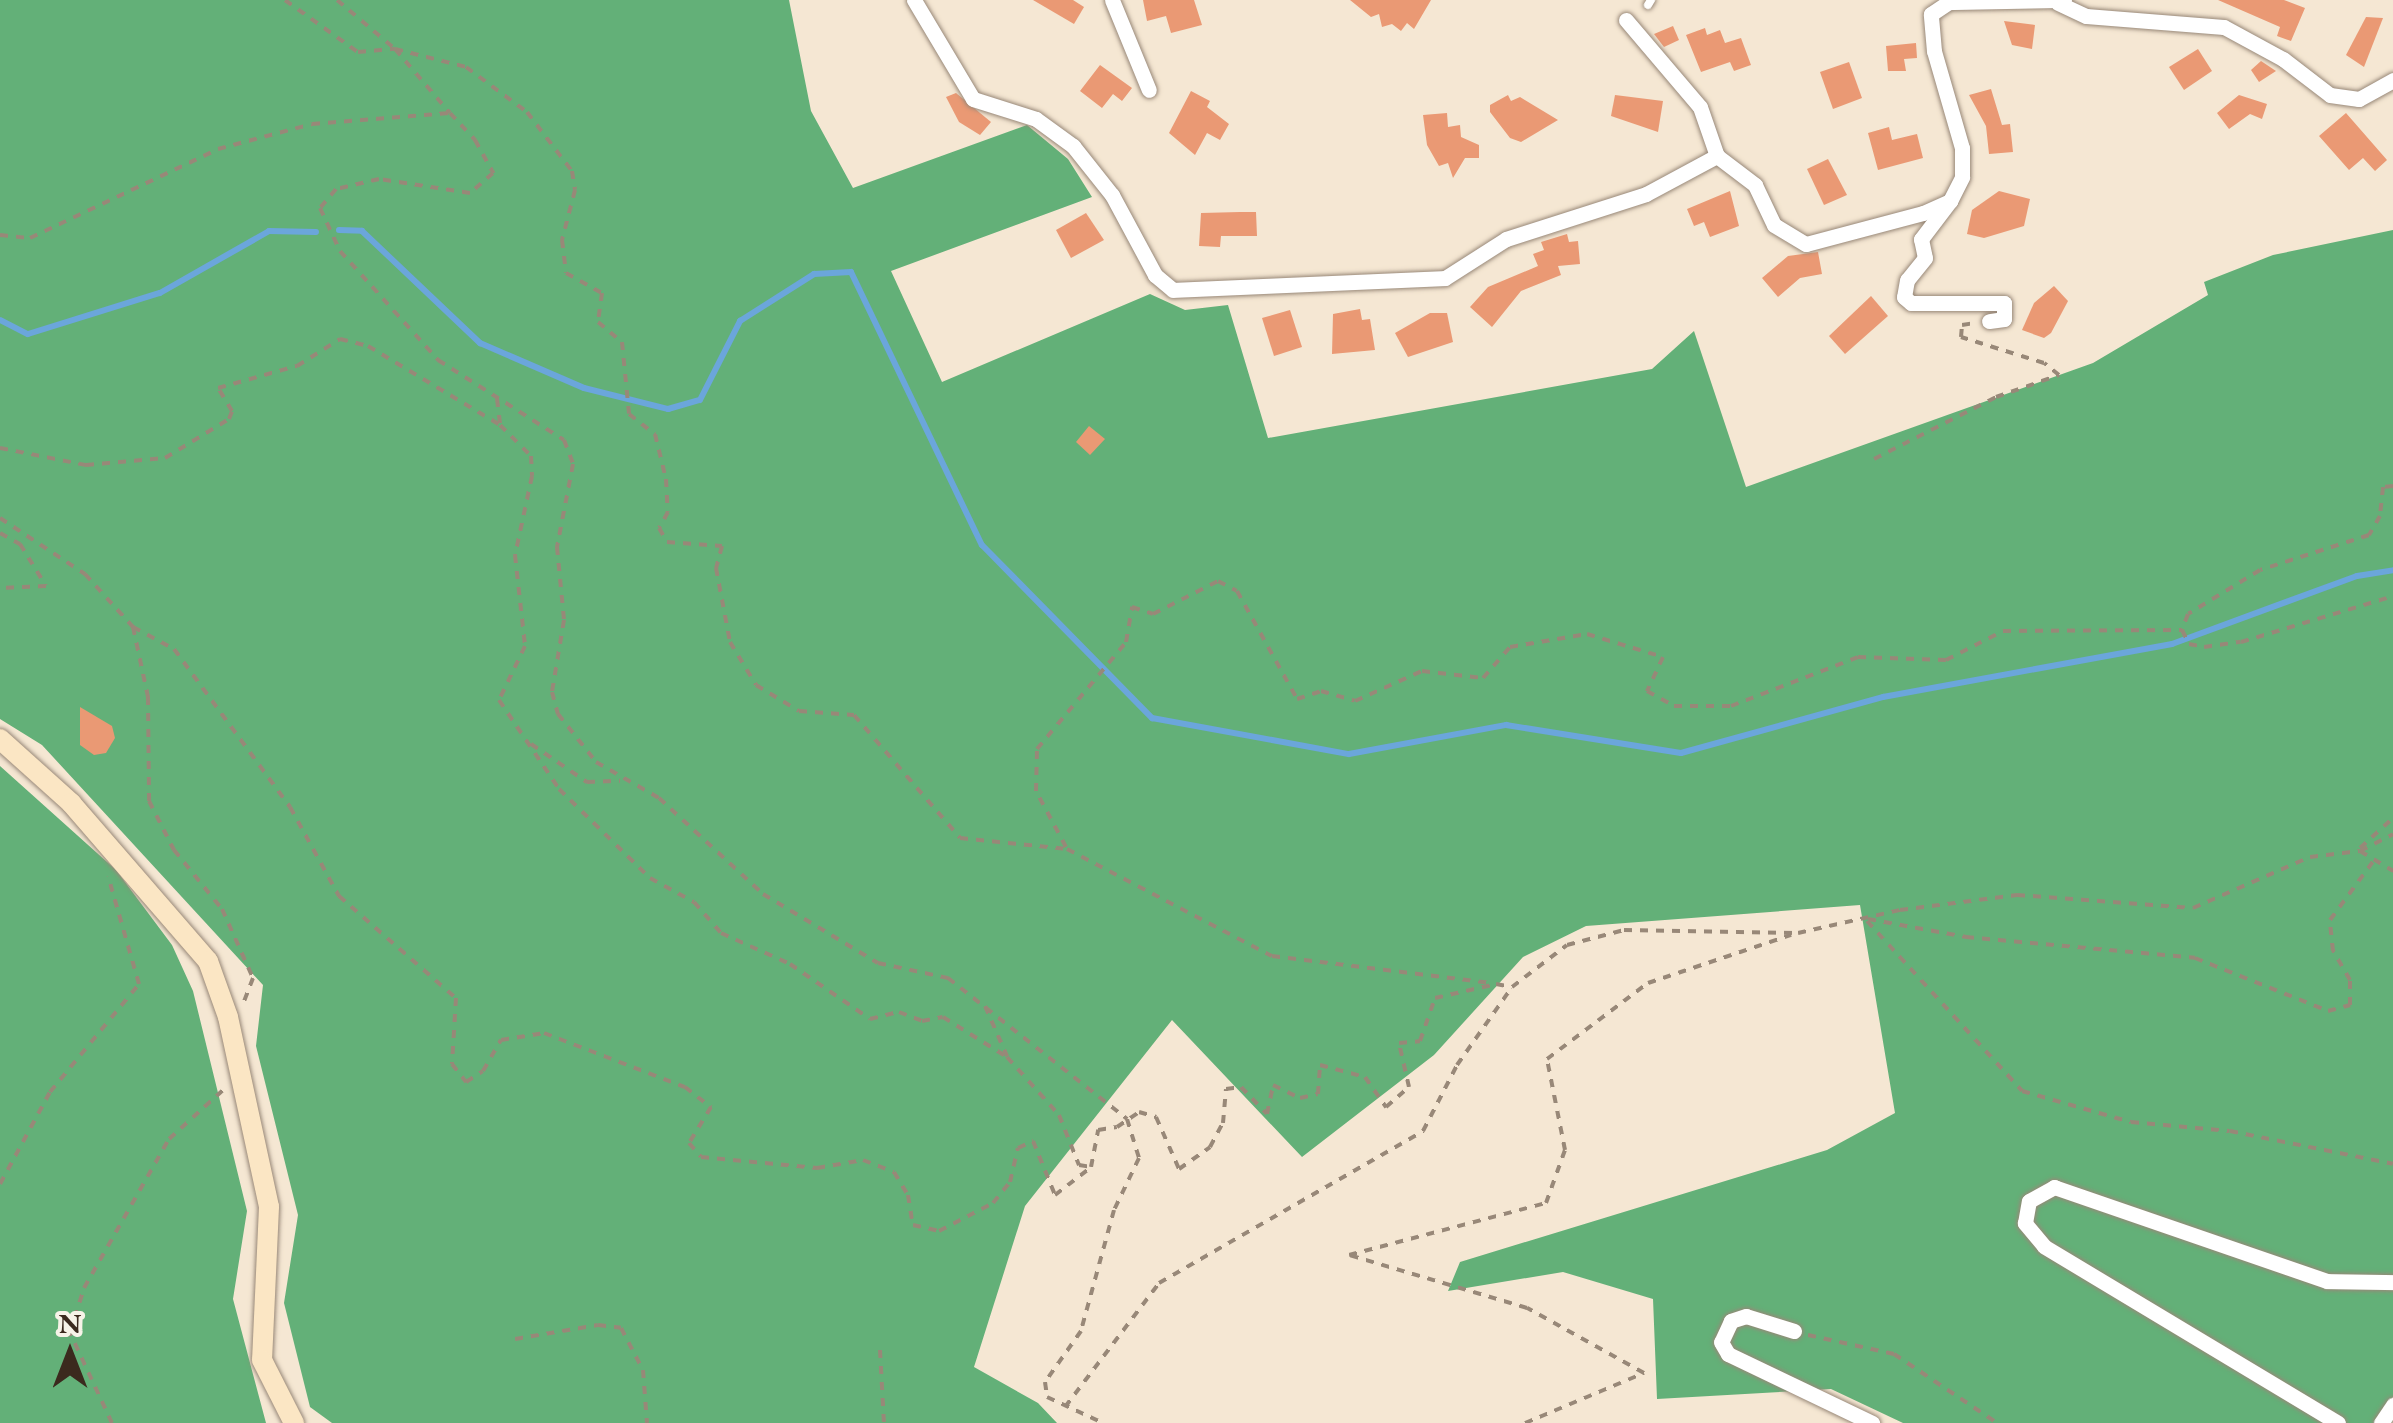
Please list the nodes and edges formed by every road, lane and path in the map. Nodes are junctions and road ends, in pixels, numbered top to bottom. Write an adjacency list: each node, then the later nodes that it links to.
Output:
1 (285, 0): 7 (path)
2 (337, 0): 7 (path)
3 (914, 0): 11 (street)
4 (1112, 0): 9 (street)
5 (2061, 1): 8 (street); 12 (street)
6 (1626, 20): 11 (street)
7 (395, 49): 10 (path); 32 (path)
8 (2393, 80)
9 (1149, 90)
10 (450, 113): 13 (path); 15 (path)
11 (1718, 156): 12 (street)
12 (1950, 200): 14 (street)
13 (0, 235)
14 (1989, 322): 18 (path)
15 (498, 399): 16 (path); 28 (path)
16 (500, 425): 17 (path); 27 (path)
17 (0, 448)
18 (1874, 460)
19 (2393, 486): 25 (path)
20 (0, 518): 24 (path)
21 (0, 533): 22 (path)
22 (0, 588)
23 (2393, 596): 25 (path)
24 (132, 627): 41 (path); 46 (path)
25 (2182, 630): 32 (path)
26 (0, 740): 31 (street)
27 (528, 742): 28 (path); 42 (path)
28 (624, 781): 40 (path)
29 (2393, 818): 33 (path)
30 (2393, 834): 33 (path)
31 (107, 842): 41 (street); 47 (path)
32 (1067, 849): 38 (path)
33 (2358, 851): 34 (path); 36 (path)
34 (2376, 856): 35 (path); 36 (path)
35 (2393, 871)
36 (1864, 918): 37 (path); 45 (path)
37 (1798, 932): 39 (path); 59 (path)
38 (1496, 984): 39 (path); 44 (path)
39 (1512, 986): 53 (path)
40 (983, 1001): 42 (path); 44 (path)
41 (228, 1017): 43 (street)
42 (1008, 1056): 46 (path)
43 (242, 1073): 54 (path); 55 (street)
44 (1127, 1119): 46 (path); 53 (path)
45 (2393, 1164)
46 (1091, 1167)
47 (0, 1184)
48 (2393, 1282): 62 (street)
49 (1794, 1330): 60 (street); 61 (path)
50 (515, 1339): 56 (path)
51 (880, 1350): 57 (path)
52 (2393, 1406): 63 (street)
53 (1065, 1407): 58 (path)
54 (112, 1423)
55 (294, 1423)
56 (646, 1423)
57 (884, 1423)
58 (1103, 1423)
59 (1524, 1423)
60 (1872, 1423)
61 (1997, 1423)
62 (2338, 1423)
63 (2382, 1423)

